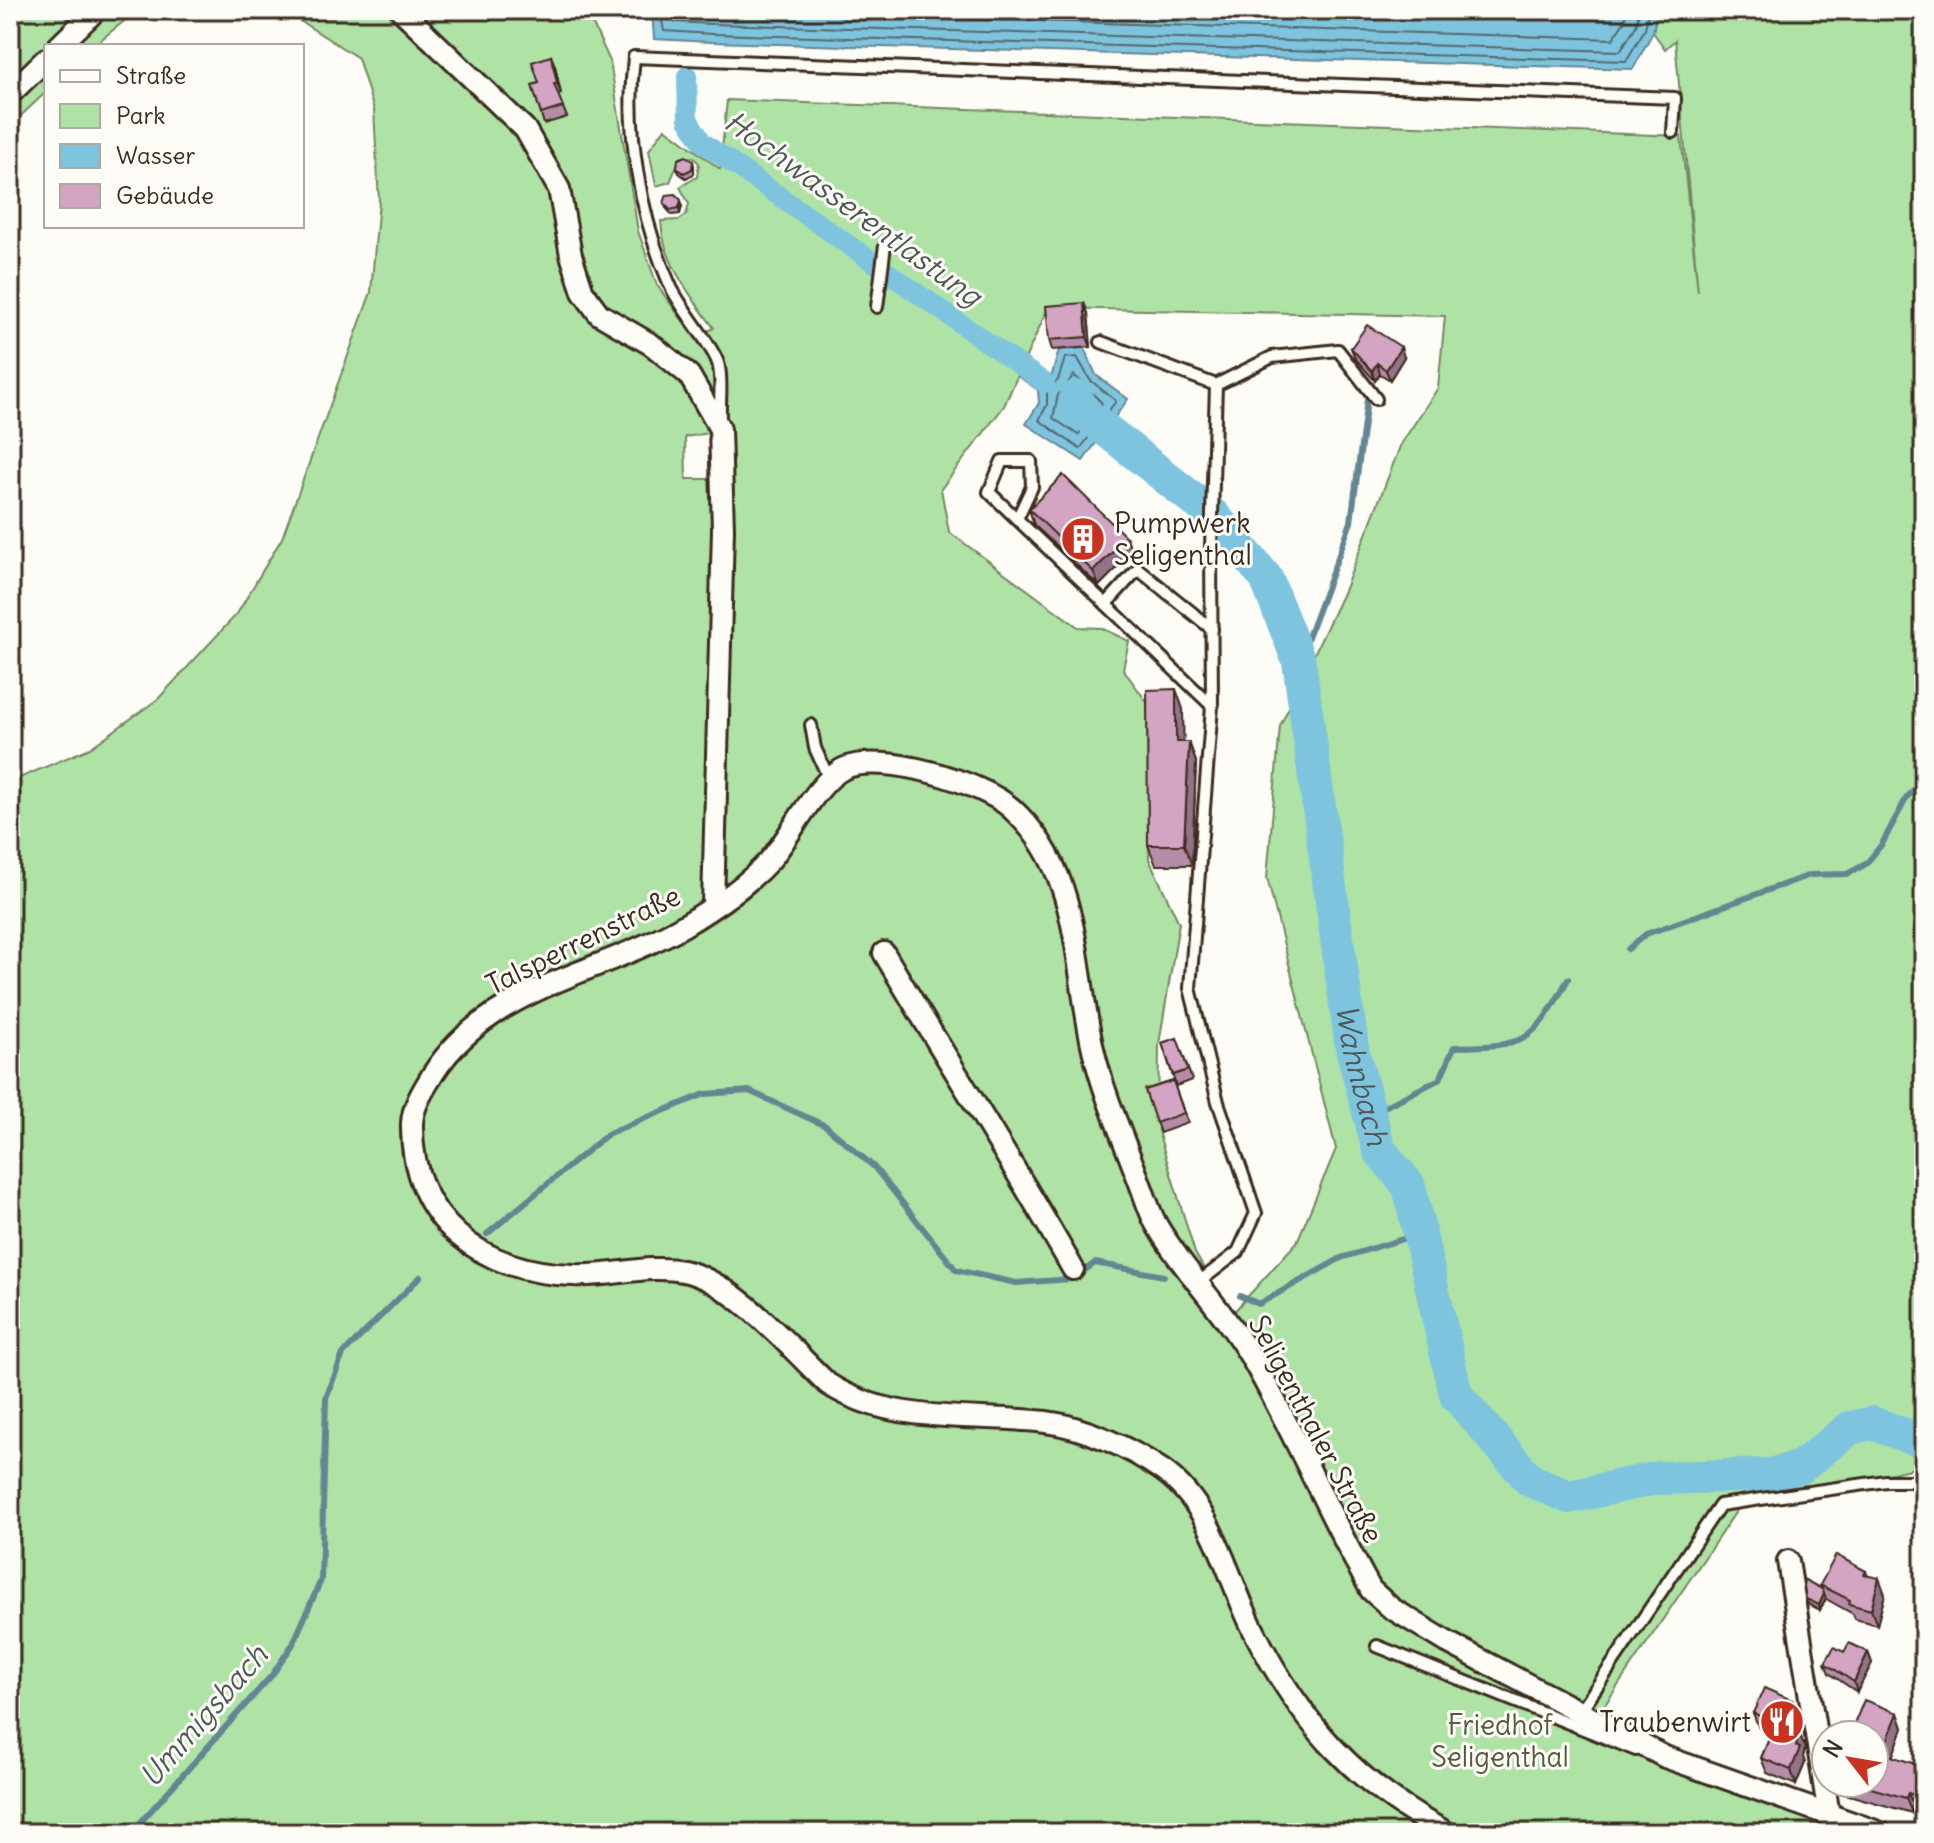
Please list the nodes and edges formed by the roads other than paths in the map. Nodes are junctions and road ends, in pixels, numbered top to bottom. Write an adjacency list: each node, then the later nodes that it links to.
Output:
1 (96, 10): 3 (street)
2 (401, 10): 12 (street)
3 (61, 44)
4 (44, 61): 5 (street)
5 (10, 94)
6 (1673, 132): 12 (lane, Talsperrenstraße)
7 (885, 245): 8 (lane)
8 (877, 307)
9 (1101, 342): 10 (lane)
10 (1216, 385): 11 (lane); 15 (lane)
11 (1376, 399)
12 (720, 429): 19 (street, Talsperrenstraße)
13 (1017, 519): 13 (lane); 14 (lane)
14 (1106, 604): 15 (lane); 16 (lane)
15 (1212, 629): 16 (lane)
16 (1212, 706): 22 (lane)
17 (811, 725): 18 (lane)
18 (829, 779): 19 (street); 22 (street, Seligenthaler Straße)
19 (713, 906): 29 (street, Talsperrenstraße)
20 (884, 953): 21 (street)
21 (1073, 1269)
22 (1199, 1282): 26 (street, Seligenthaler Straße)
23 (1924, 1481): 26 (lane)
24 (1788, 1561): 28 (street)
25 (1377, 1646): 27 (lane)
26 (1581, 1710): 27 (street, Seligenthaler Straße)
27 (1665, 1757): 28 (street, Seligenthaler Straße)
28 (1829, 1815): 30 (street, Seligenthaler Straße)
29 (1447, 1833)
30 (1881, 1833)

